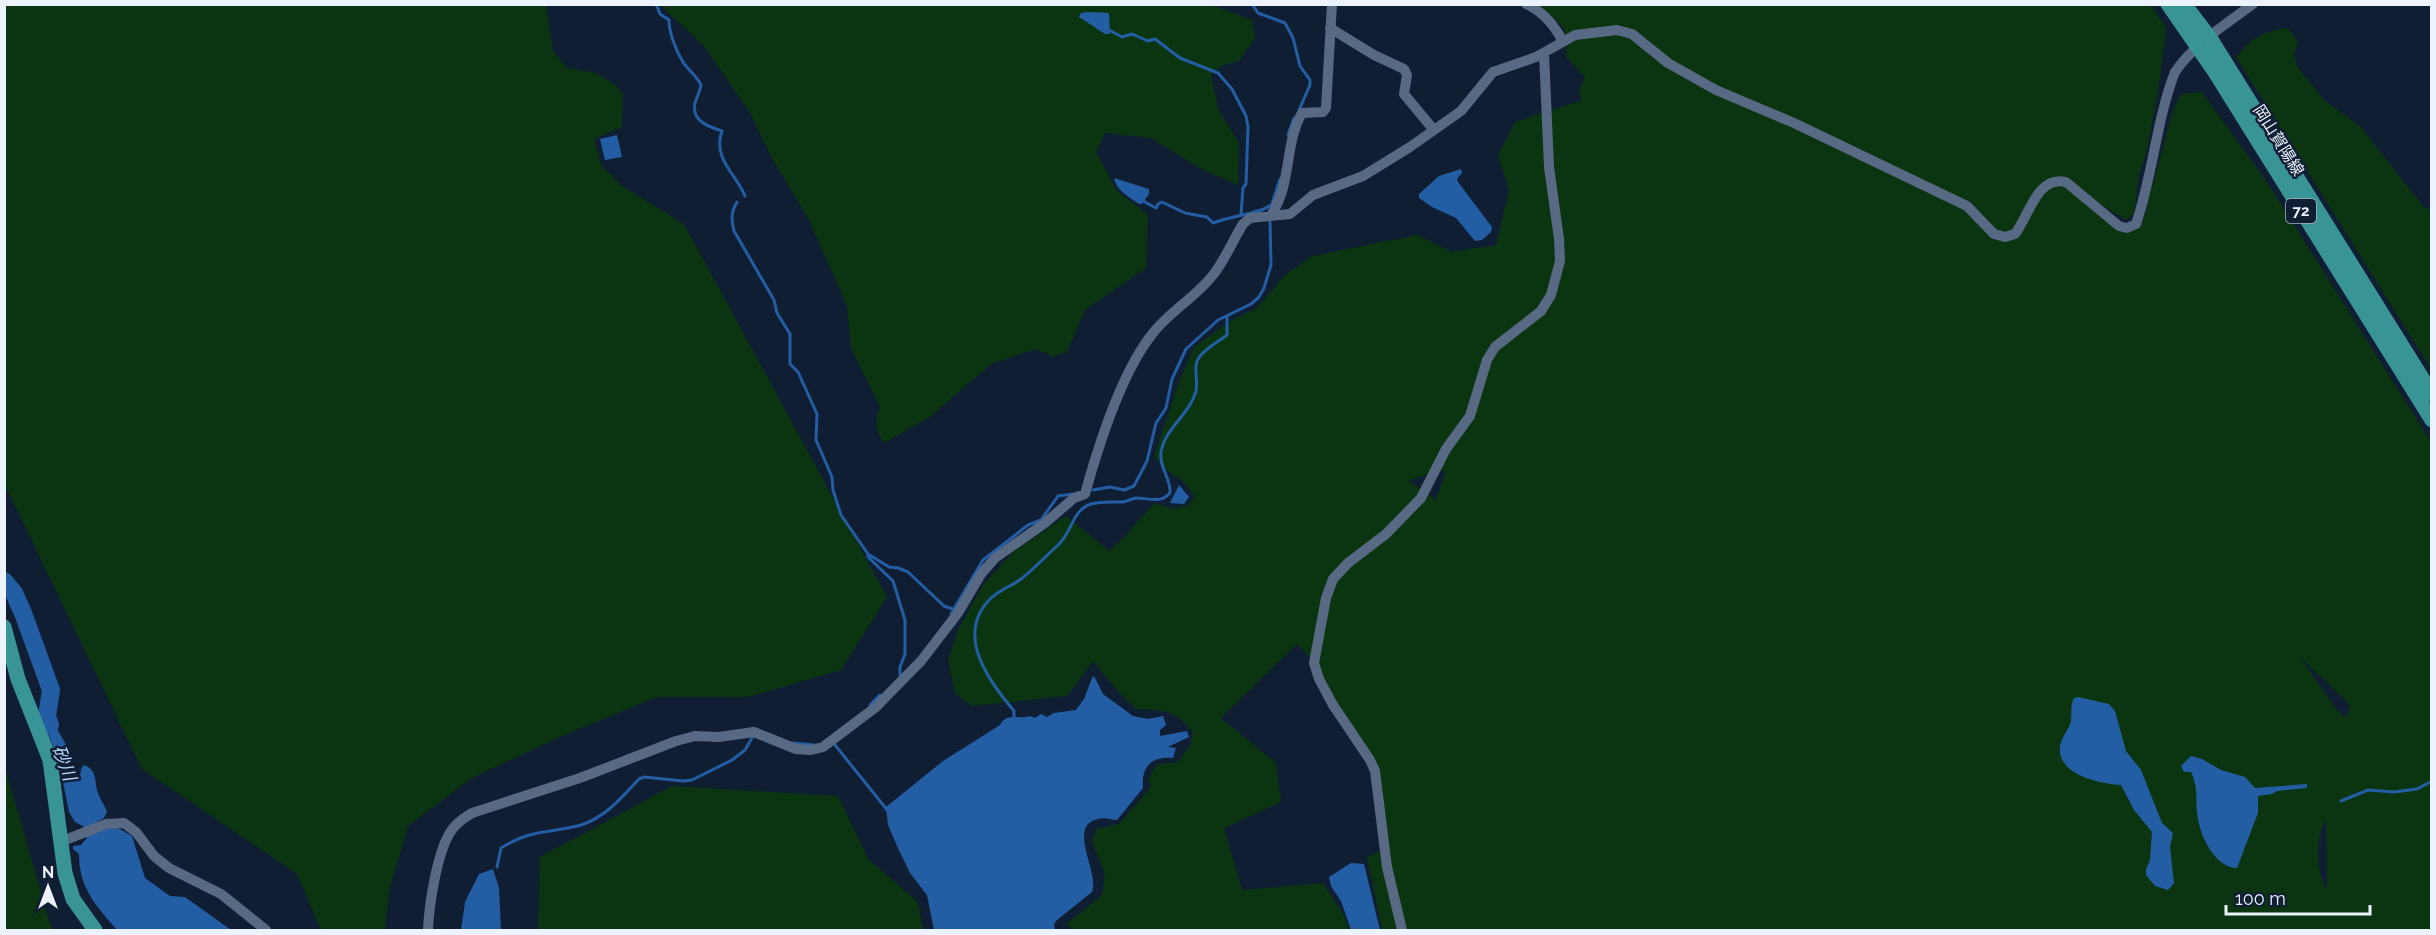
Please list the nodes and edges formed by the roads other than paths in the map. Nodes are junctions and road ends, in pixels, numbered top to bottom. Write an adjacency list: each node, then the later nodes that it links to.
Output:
1 (1332, 4): 6 (street)
2 (1526, 4): 7 (street)
3 (2168, 4): 8 (main road, 岡山賀陽線 / 72)
4 (2184, 4): 8 (main road, 岡山賀陽線 / 72)
5 (2253, 4): 8 (street)
6 (1330, 28): 10 (street); 11 (street)
7 (1562, 40): 8 (street); 9 (street)
8 (2204, 43): 12 (main road, 岡山賀陽線 / 72); 13 (main road, 岡山賀陽線 / 72)
9 (1544, 53): 10 (street); 19 (street)
10 (1433, 129): 11 (street)
11 (1271, 215): 18 (street)
12 (2432, 394)
13 (2432, 420)
14 (4, 627): 15 (main road)
15 (60, 843): 16 (main road); 17 (street)
16 (95, 930)
17 (266, 930)
18 (428, 930)
19 (1402, 930)

